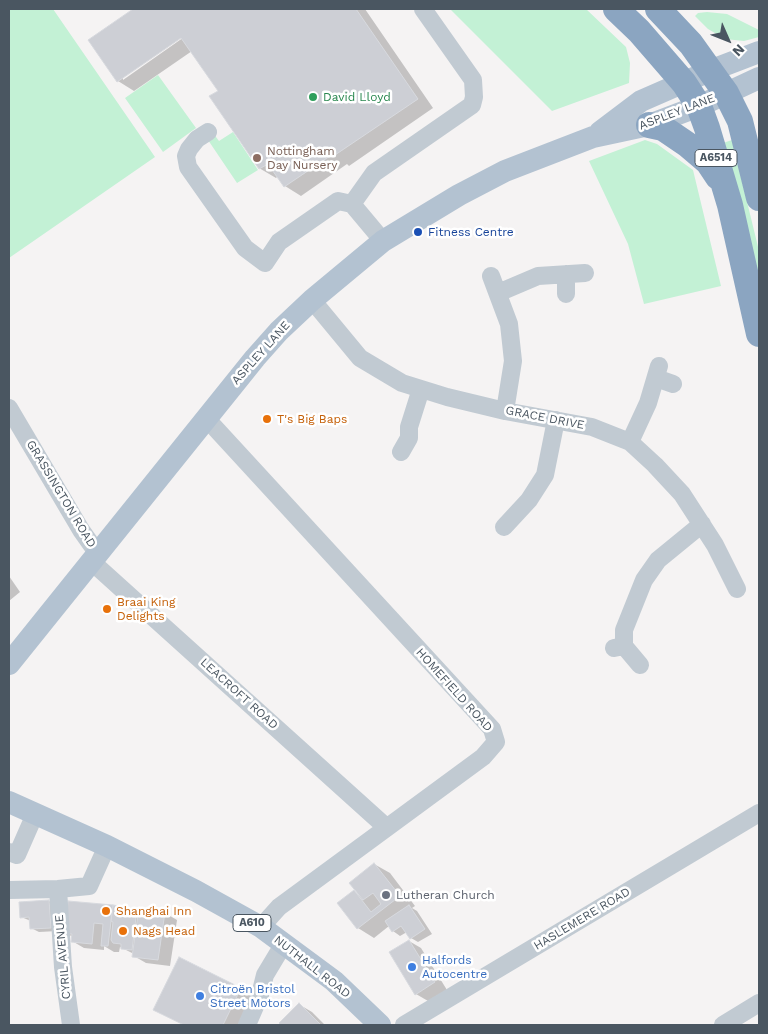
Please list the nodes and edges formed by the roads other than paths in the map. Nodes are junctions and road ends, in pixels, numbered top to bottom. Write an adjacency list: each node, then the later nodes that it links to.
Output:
1 (423, 9): 15 (street)
2 (616, 9): 7 (highway, A6514)
3 (658, 9): 5 (highway, A6514)
4 (759, 52): 5 (main road, ASPLEY LANE)
5 (712, 70): 7 (main road, ASPLEY LANE); 8 (highway, A6514)
6 (759, 78): 8 (main road, ASPLEY LANE)
7 (684, 83): 9 (highway, A6514); 12 (main road, ASPLEY LANE)
8 (726, 92): 9 (main road, ASPLEY LANE); 14 (highway, A6514)
9 (699, 106): 10 (main road, ASPLEY LANE); 13 (highway, A6514)
10 (649, 125): 12 (main road, ASPLEY LANE); 13 (highway)
11 (208, 132): 15 (street)
12 (593, 137): 16 (main road, ASPLEY LANE)
13 (724, 185): 23 (highway, A6514)
14 (759, 198)
15 (352, 204): 16 (street)
16 (382, 241): 22 (main road, ASPLEY LANE)
17 (585, 273): 18 (street)
18 (566, 274): 20 (street); 21 (street)
19 (491, 276): 20 (street)
20 (498, 293): 27 (street)
21 (566, 294)
22 (312, 300): 25 (street, GRACE DRIVE); 28 (main road, ASPLEY LANE)
23 (759, 334)
24 (673, 384): 30 (street)
25 (420, 389): 27 (street, GRACE DRIVE); 31 (street)
26 (9, 408): 34 (street, GRASSINGTON ROAD)
27 (506, 411): 29 (street, GRACE DRIVE)
28 (206, 418): 34 (main road, ASPLEY LANE); 41 (street, HOMEFIELD ROAD)
29 (556, 420): 30 (street, GRACE DRIVE); 32 (street)
30 (630, 442): 33 (street, GRACE DRIVE)
31 (401, 452)
32 (515, 523)
33 (702, 524): 35 (street, GRACE DRIVE); 37 (street)
34 (95, 558): 36 (main road, ASPLEY LANE); 41 (street, LEACROFT ROAD)
35 (737, 589)
36 (9, 664)
37 (640, 666)
38 (9, 802): 40 (main road, NUTHALL ROAD / A610)
39 (759, 813): 52 (street, HASLEMERE ROAD)
40 (35, 814): 42 (main road, NUTHALL ROAD / A610); 43 (street)
41 (386, 827): 46 (street, HOMEFIELD ROAD)
42 (107, 846): 44 (street); 46 (main road, NUTHALL ROAD / A610)
43 (9, 852)
44 (58, 889): 45 (street); 49 (street, CYRIL AVENUE)
45 (9, 890)
46 (260, 927): 47 (main road, NUTHALL ROAD / A610)
47 (283, 945): 50 (street); 51 (main road, NUTHALL ROAD / A610)
48 (759, 1003): 53 (street)
49 (71, 1025)
50 (247, 1025)
51 (380, 1025)
52 (404, 1025)
53 (723, 1025)

